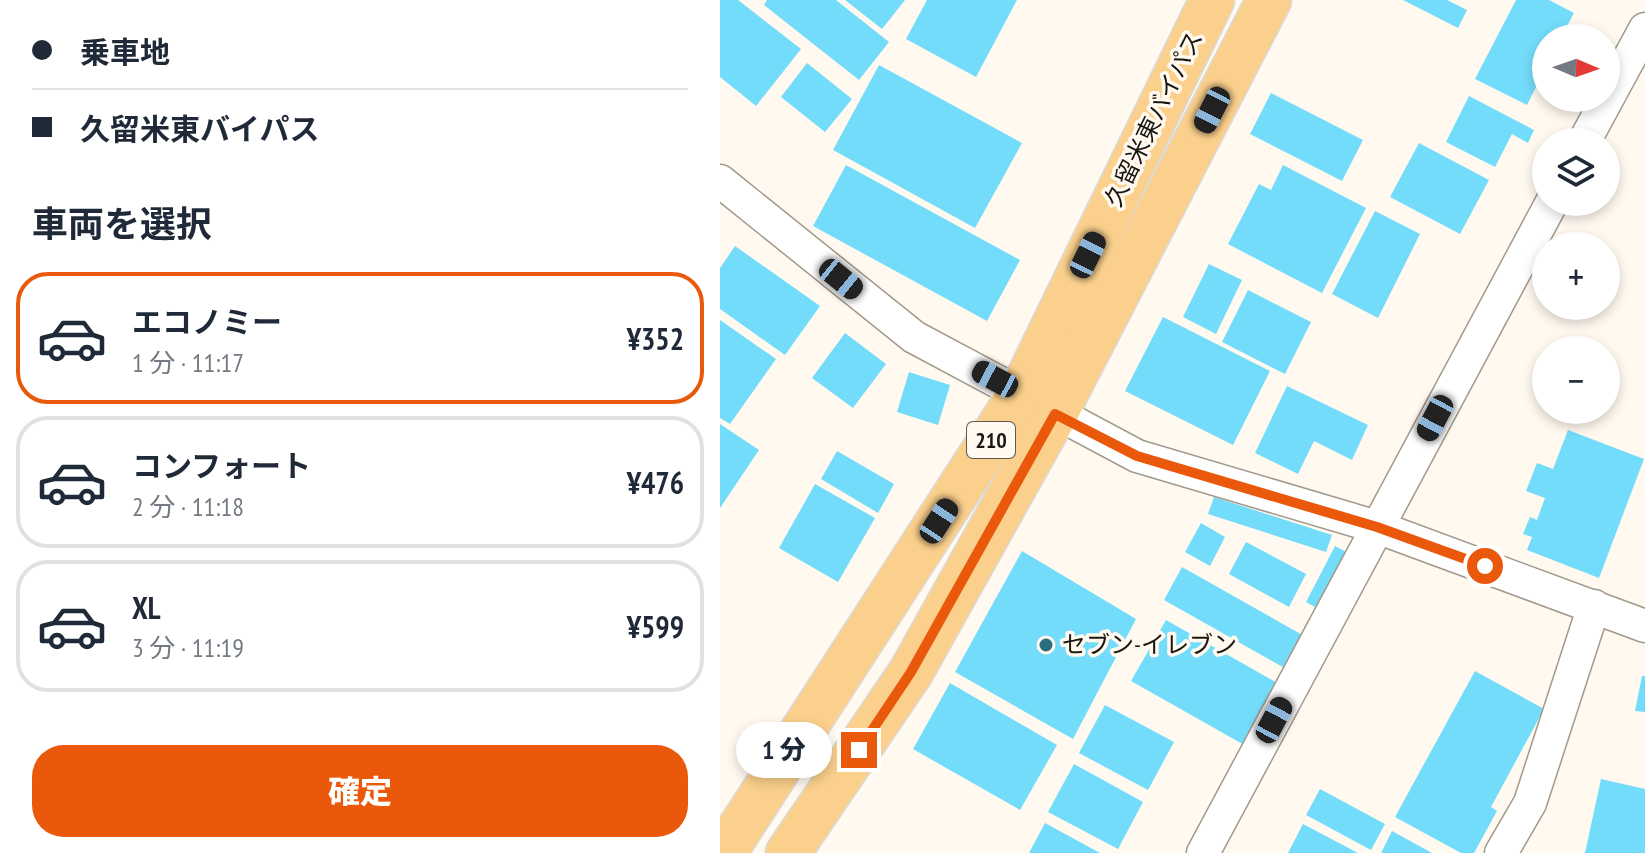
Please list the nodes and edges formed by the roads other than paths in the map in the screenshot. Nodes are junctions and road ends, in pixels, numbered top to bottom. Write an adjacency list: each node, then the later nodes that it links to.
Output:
1 (1212, 0): 7 (highway, 久留米東バイパス / 210)
2 (1269, 0): 7 (highway, 久留米東バイパス / 210)
3 (1645, 29): 4 (street)
4 (1592, 128)
5 (720, 181): 7 (street)
6 (1544, 216): 8 (street)
7 (1038, 404): 8 (street); 11 (highway, 久留米東バイパス / 210); 12 (highway, 久留米東バイパス / 210)
8 (1377, 527): 9 (street); 13 (street)
9 (1594, 606): 10 (street); 14 (street)
10 (1645, 626)
11 (724, 853)
12 (788, 853)
13 (1203, 853)
14 (1501, 853)

